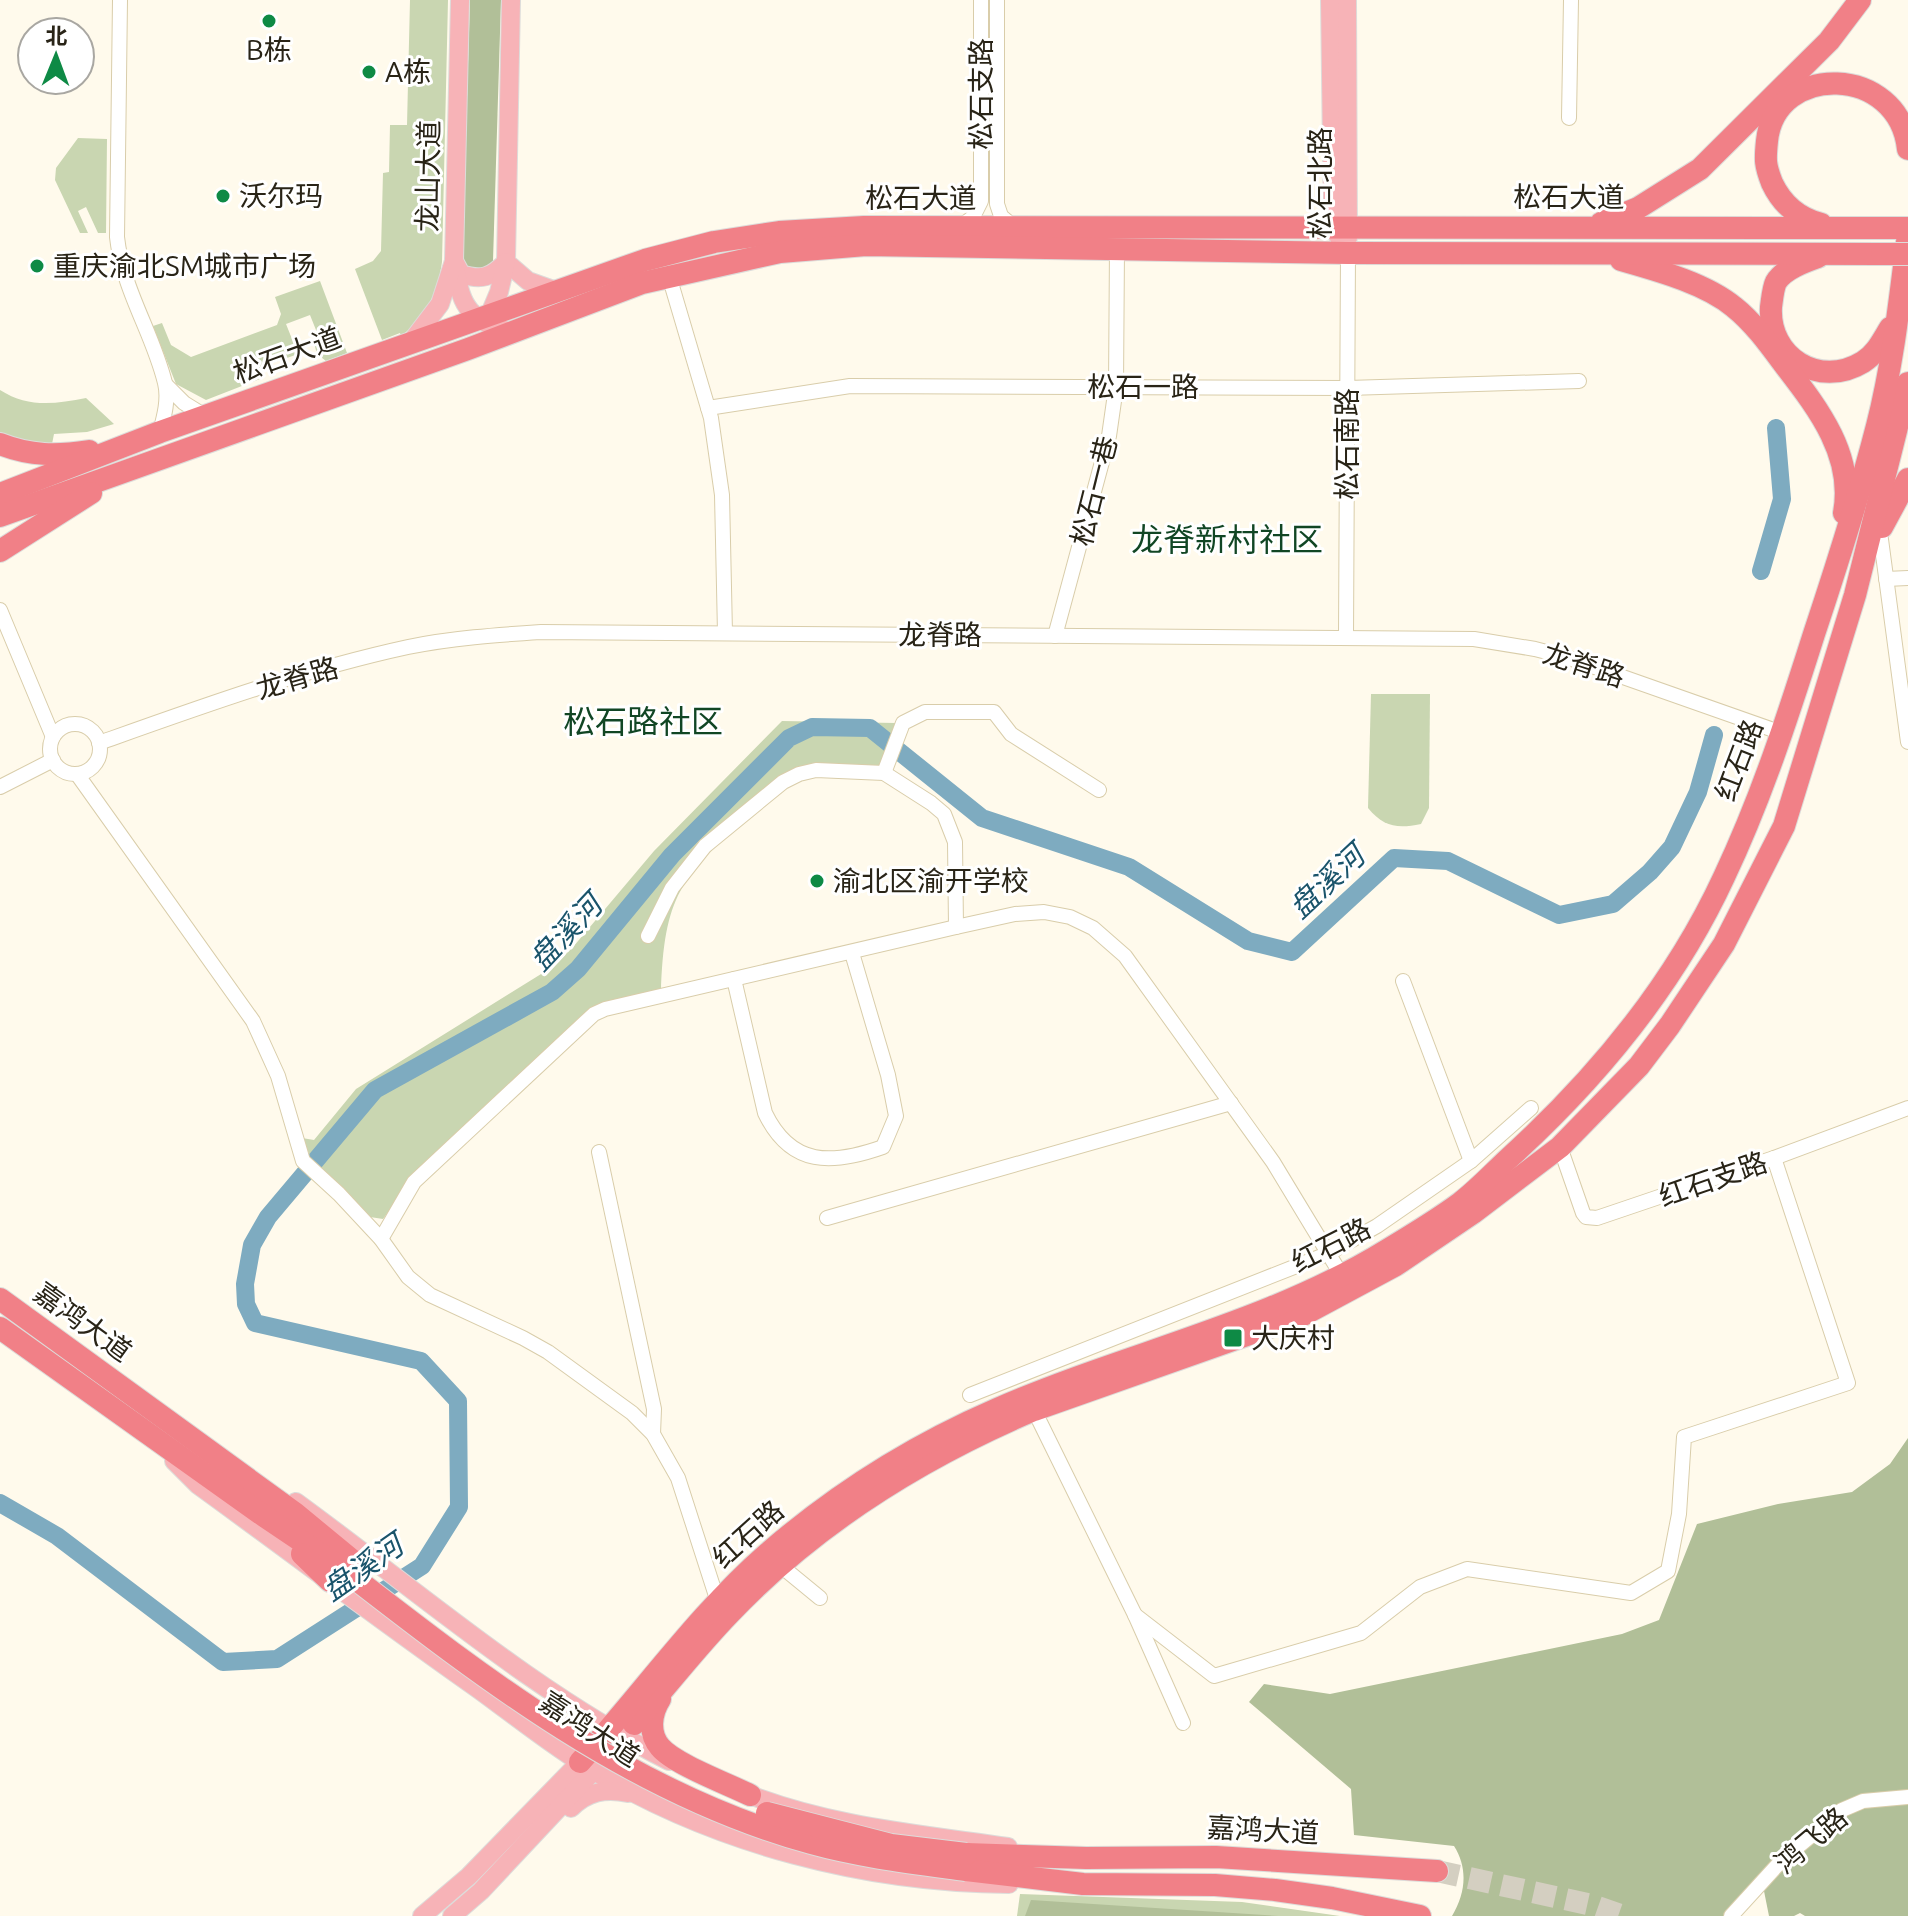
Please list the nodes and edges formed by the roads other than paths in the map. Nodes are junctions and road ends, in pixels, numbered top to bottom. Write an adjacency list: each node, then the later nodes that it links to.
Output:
1 (120, 0): 34 (street)
2 (460, 0): 23 (main road, 龙山大道)
3 (511, 0): 24 (main road)
4 (981, 0): 15 (street, 松石支路)
5 (997, 0): 16 (street, 松石支路)
6 (1330, 0): 12 (main road, 松石北路)
7 (1347, 0): 12 (main road, 松石北路)
8 (1571, 0): 10 (street)
9 (1860, 0): 13 (highway)
10 (1569, 118)
11 (1908, 149): 14 (highway)
12 (1341, 227): 13 (highway, 松石大道); 16 (highway, 松石大道); 20 (main road, 松石北路)
13 (1593, 227): 14 (highway, 松石大道)
14 (1834, 227): 17 (highway, 松石大道)
15 (960, 228): 16 (highway, 松石大道); 26 (highway, 松石大道)
16 (1015, 228)
17 (1901, 230): 27 (highway, 红石路)
18 (1117, 248): 20 (highway, 松石大道); 25 (highway, 松石大道); 35 (street, 松石一巷)
19 (1592, 252): 20 (highway, 松石大道); 21 (highway, 松石大道); 51 (highway)
20 (1348, 253): 36 (street, 松石南路)
21 (1830, 254): 22 (highway, 松石大道, bridge); 27 (highway)
22 (1908, 254)
23 (454, 261): 24 (main road); 28 (main road); 30 (main road, 龙山大道)
24 (506, 262): 26 (main road); 28 (main road)
25 (669, 276): 29 (highway, 松石大道); 37 (street)
26 (556, 291): 28 (highway, 松石大道)
27 (1899, 313): 51 (highway, 红石路)
28 (484, 319): 29 (main road); 30 (highway, 松石大道); 31 (main road)
29 (512, 333): 31 (highway, 松石大道)
30 (412, 341): 38 (highway, 松石大道)
31 (468, 349): 41 (highway, 松石大道)
32 (1579, 381): 36 (street, 松石一路)
33 (1908, 383): 52 (highway, 红石路)
34 (166, 385): 38 (street); 39 (street)
35 (1116, 387): 36 (street, 松石一路); 37 (street, 松石一路); 55 (street, 松石一巷)
36 (1348, 388): 56 (street, 松石南路)
37 (708, 408): 54 (street)
38 (205, 416): 39 (highway, 松石大道)
39 (160, 432): 41 (highway, 松石大道)
40 (0, 444): 41 (highway)
41 (137, 454): 43 (highway, 松石大道); 44 (highway); 45 (highway, 松石大道)
42 (1908, 479): 46 (highway)
43 (6, 490)
44 (92, 493): 47 (highway); 48 (highway)
45 (0, 516)
46 (1880, 532): 50 (street); 52 (highway)
47 (0, 536)
48 (0, 551)
49 (1908, 578): 50 (street)
50 (1886, 579): 57 (street)
51 (1829, 589): 58 (highway, 红石路)
52 (1855, 595): 75 (highway, 红石路)
53 (0, 610): 59 (street)
54 (725, 633): 55 (street, 龙脊路); 61 (street, 龙脊路)
55 (1055, 636): 56 (street, 龙脊路)
56 (1346, 636): 58 (street, 龙脊路)
57 (1906, 700): 60 (street)
58 (1782, 733): 82 (highway, 红石路)
59 (53, 737): 61 (street); 62 (street)
60 (1908, 742)
61 (99, 743): 64 (street)
62 (53, 760): 64 (street); 65 (street)
63 (886, 767): 66 (street); 67 (street); 68 (street)
64 (77, 774): 80 (street)
65 (0, 787)
66 (1099, 790)
67 (956, 927): 69 (street); 72 (street)
68 (648, 936)
69 (852, 953): 70 (street); 70 (street)
70 (734, 979): 80 (street)
71 (1403, 981): 78 (street)
72 (1231, 1103): 79 (street); 81 (street)
73 (1531, 1108): 78 (street)
74 (1908, 1108): 77 (street, 红石支路)
75 (1560, 1147): 77 (street, 红石支路); 86 (highway, 红石路)
76 (599, 1152): 89 (street)
77 (1774, 1158): 94 (street)
78 (1471, 1161): 81 (street)
79 (827, 1218)
80 (381, 1239): 89 (street)
81 (1327, 1254): 82 (street); 85 (street)
82 (1342, 1276): 93 (highway, 红石路)
83 (0, 1299): 87 (highway, 嘉鸿大道)
84 (0, 1328): 88 (highway, 嘉鸿大道)
85 (970, 1395)
86 (1034, 1410): 91 (highway, 红石路); 94 (street)
87 (169, 1421): 90 (highway, 嘉鸿大道); 90 (main road, 嘉鸿大道)
88 (146, 1433): 90 (highway, 嘉鸿大道); 90 (main road, 嘉鸿大道)
89 (653, 1434): 93 (street)
90 (348, 1566): 97 (main road, 嘉鸿大道); 99 (main road, 嘉鸿大道); 105 (highway, 嘉鸿大道, bridge)
91 (781, 1566): 92 (street); 95 (highway, 红石路)
92 (820, 1598)
93 (718, 1602): 97 (highway, 红石路)
94 (1135, 1615): 96 (street)
95 (668, 1685): 97 (highway, 红石路); 101 (highway)
96 (1183, 1723)
97 (616, 1734): 98 (main road, 嘉鸿大道); 99 (highway, 红石路)
98 (679, 1766): 101 (main road, 嘉鸿大道); 103 (main road)
99 (587, 1767): 100 (main road, 嘉鸿大道); 106 (main road, 红石路); 109 (main road, 红石路)
100 (638, 1795): 103 (main road, 嘉鸿大道); 106 (main road)
101 (750, 1795): 104 (main road, 嘉鸿大道)
102 (1908, 1797): 112 (street, 鸿飞路)
103 (661, 1806): 108 (main road, 嘉鸿大道)
104 (1086, 1858): 105 (highway, 嘉鸿大道); 107 (highway, 嘉鸿大道)
105 (966, 1862): 108 (highway, 嘉鸿大道)
106 (505, 1865): 110 (main road, 红石路)
107 (1437, 1871)
108 (1083, 1884): 111 (highway, 嘉鸿大道)
109 (422, 1916)
110 (452, 1916)
111 (1420, 1916)
112 (1731, 1916)

